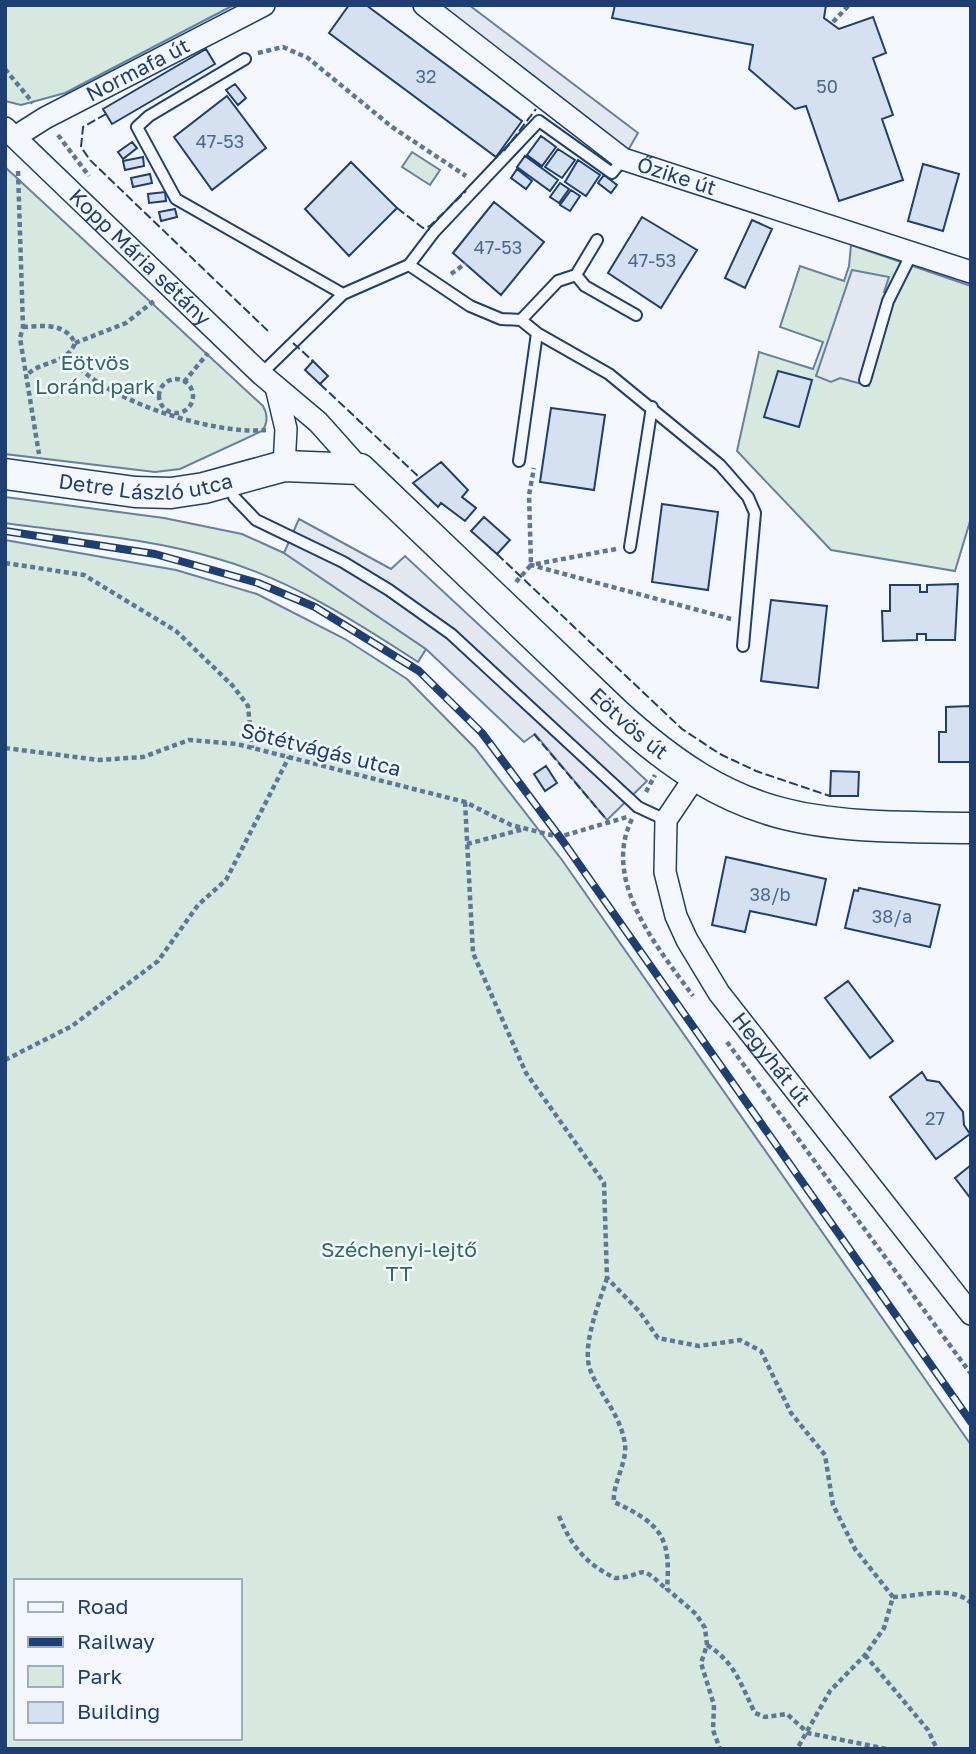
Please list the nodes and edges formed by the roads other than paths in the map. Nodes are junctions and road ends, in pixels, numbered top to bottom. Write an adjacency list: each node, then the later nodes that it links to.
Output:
1 (264, 5): 4 (street, Normafa út)
2 (424, 5): 5 (street, Őzike út)
3 (245, 59): 11 (lane)
4 (10, 133): 16 (street, Kopp Mária sétány)
5 (623, 159): 7 (street, Őzike út); 8 (lane)
6 (597, 240): 10 (lane)
7 (912, 253): 9 (street, Őzike út); 15 (lane)
8 (410, 265): 11 (lane); 13 (lane)
9 (971, 272)
10 (576, 275): 12 (lane); 13 (lane)
11 (343, 294): 16 (lane)
12 (636, 316)
13 (520, 320): 14 (lane)
14 (537, 333): 17 (lane); 18 (lane)
15 (865, 380)
16 (269, 381): 19 (street); 20 (street, Eötvös út)
17 (652, 407): 23 (lane); 24 (lane)
18 (520, 461)
19 (284, 466): 20 (street); 21 (street, Detre László utca)
20 (360, 469): 25 (street, Eötvös út)
21 (5, 474)
22 (234, 497): 26 (lane)
23 (630, 547)
24 (743, 646)
25 (695, 777): 26 (street); 27 (street, Eötvös út)
26 (666, 820): 28 (street, Hegyhát út)
27 (971, 828)
28 (971, 1314)

